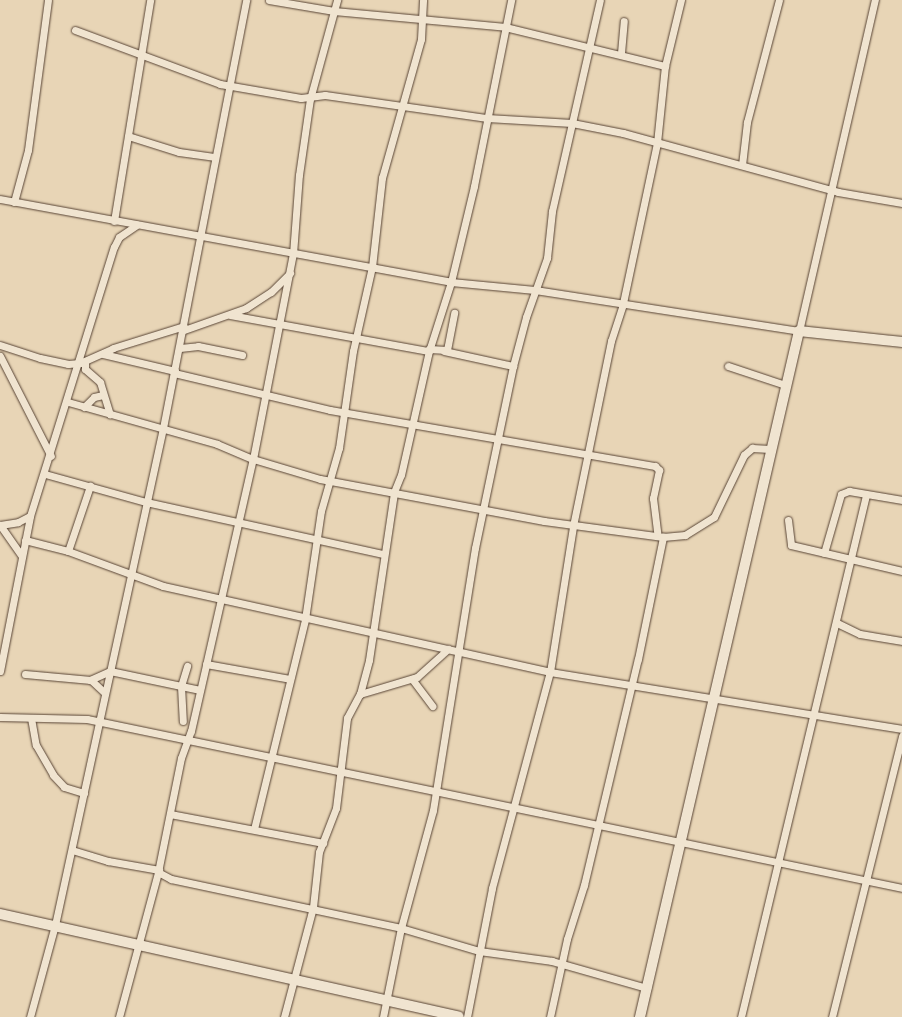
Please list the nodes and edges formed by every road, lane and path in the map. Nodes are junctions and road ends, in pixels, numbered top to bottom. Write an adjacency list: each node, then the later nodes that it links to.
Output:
1 (48, 0): 32 (street)
2 (150, 0): 18 (street)
3 (246, 0): 21 (street)
4 (269, 0): 12 (street)
5 (336, 0): 12 (street)
6 (423, 0): 13 (street)
7 (511, 0): 15 (street)
8 (600, 0): 17 (street)
9 (681, 0): 20 (street)
10 (779, 0): 29 (street)
11 (875, 0): 30 (street)
12 (334, 11): 13 (street); 22 (street)
13 (422, 17): 15 (street); 23 (street)
14 (624, 21): 19 (street)
15 (505, 27): 17 (street); 24 (street)
16 (75, 30): 18 (street)
17 (590, 46): 19 (street); 25 (street)
18 (141, 53): 21 (street); 26 (street)
19 (621, 53): 20 (street)
20 (665, 66): 27 (street)
21 (228, 85): 22 (street); 28 (street)
22 (310, 99): 23 (street); 37 (street)
23 (401, 107): 24 (street); 38 (street)
24 (487, 118): 25 (street); 40 (street)
25 (572, 123): 27 (street); 41 (street)
26 (128, 136): 28 (street); 34 (street)
27 (657, 144): 29 (street); 42 (street)
28 (214, 157): 36 (street)
29 (742, 165): 30 (street)
30 (830, 190): 33 (street); 47 (street)
31 (0, 199): 32 (street)
32 (14, 202): 34 (street)
33 (902, 203)
34 (114, 221): 35 (street)
35 (137, 225): 36 (street); 57 (street)
36 (202, 237): 37 (street); 46 (street)
37 (294, 254): 38 (street); 39 (street)
38 (372, 267): 40 (street); 48 (street)
39 (290, 273): 44 (street); 45 (street)
40 (451, 282): 41 (street); 52 (street)
41 (535, 290): 42 (street); 58 (street)
42 (623, 302): 47 (street); 72 (street)
43 (454, 313): 53 (street)
44 (230, 315): 45 (street); 46 (street)
45 (279, 325): 48 (street); 62 (street)
46 (184, 328): 51 (street); 54 (street)
47 (799, 331): 49 (street); 61 (street)
48 (356, 338): 52 (street); 66 (street)
49 (902, 342)
50 (0, 345): 57 (street)
51 (180, 348): 55 (street); 60 (street)
52 (429, 350): 53 (street); 68 (street)
53 (444, 351): 58 (street)
54 (103, 354): 57 (street); 60 (street)
55 (242, 355)
56 (0, 356): 73 (street)
57 (82, 362): 63 (street); 64 (street)
58 (513, 366): 70 (street)
59 (728, 366): 61 (street)
60 (175, 372): 62 (street); 69 (street)
61 (785, 386): 71 (street)
62 (266, 394): 66 (street); 74 (street)
63 (103, 396): 65 (street); 67 (street)
64 (68, 402): 65 (street); 73 (street)
65 (84, 407): 67 (street)
66 (343, 412): 68 (street); 76 (street)
67 (110, 415): 69 (street)
68 (411, 424): 70 (street); 78 (street)
69 (163, 428): 74 (street); 81 (street)
70 (498, 440): 72 (street); 82 (street)
71 (770, 449): 88 (street); 119 (street)
72 (587, 455): 87 (street); 88 (street)
73 (51, 456): 75 (street)
74 (253, 459): 76 (street); 85 (street)
75 (45, 474): 77 (street); 83 (street)
76 (329, 480): 78 (street); 90 (street)
77 (90, 486): 81 (street); 91 (street)
78 (394, 492): 82 (street); 93 (street)
79 (866, 495): 80 (street); 92 (street); 95 (street)
80 (902, 500)
81 (146, 502): 85 (street); 97 (street)
82 (482, 511): 87 (street); 104 (street)
83 (30, 516): 86 (street); 89 (street)
84 (788, 520): 92 (street)
85 (236, 524): 90 (street); 98 (street)
86 (0, 525): 94 (street)
87 (573, 526): 88 (street); 109 (street)
88 (660, 536): 114 (street)
89 (25, 540): 91 (street); 94 (street)
90 (316, 542): 93 (street); 99 (street)
91 (68, 551): 97 (street)
92 (824, 553): 95 (street)
93 (383, 554): 101 (street)
94 (21, 555): 107 (street)
95 (852, 561): 96 (street); 100 (street)
96 (902, 571)
97 (129, 575): 98 (street); 108 (street)
98 (221, 598): 99 (street); 105 (street)
99 (305, 619): 101 (street); 113 (street)
100 (837, 623): 102 (street); 121 (street)
101 (373, 634): 103 (street); 118 (street)
102 (902, 641)
103 (448, 649): 104 (street); 111 (street)
104 (460, 652): 109 (street); 131 (street)
105 (206, 664): 113 (street); 116 (street)
106 (187, 666): 115 (street)
107 (0, 671)
108 (110, 671): 112 (street); 115 (street); 117 (street)
109 (550, 672): 114 (street); 133 (street)
110 (25, 674): 112 (street)
111 (412, 679): 118 (street); 120 (street)
112 (90, 680): 117 (street)
113 (290, 680): 129 (street)
114 (630, 684): 119 (street); 135 (street)
115 (181, 686): 116 (street); 124 (street)
116 (200, 690): 128 (street)
117 (105, 693): 125 (street)
118 (360, 694): 130 (street)
119 (714, 699): 121 (street); 137 (street)
120 (432, 706)
121 (813, 714): 126 (street); 140 (street)
122 (0, 717): 123 (street)
123 (31, 718): 125 (street); 132 (street)
124 (183, 721)
125 (100, 724): 128 (street); 132 (street)
126 (902, 729)
127 (902, 736): 142 (street)
128 (187, 742): 129 (street); 134 (street)
129 (270, 759): 130 (street); 136 (street)
130 (341, 774): 131 (street); 138 (street)
131 (435, 790): 133 (street); 147 (street)
132 (84, 793): 139 (street)
133 (513, 809): 135 (street); 149 (street)
134 (170, 814): 136 (street); 141 (street)
135 (599, 824): 137 (street); 150 (street)
136 (254, 829): 138 (street)
137 (682, 843): 140 (street); 152 (street)
138 (323, 844): 144 (street)
139 (72, 850): 141 (street); 146 (street)
140 (777, 864): 142 (street); 162 (street)
141 (159, 871): 144 (street); 148 (street)
142 (867, 880): 143 (street); 163 (street)
143 (902, 888)
144 (313, 907): 147 (street); 151 (street)
145 (0, 914): 146 (street)
146 (55, 925): 148 (street); 154 (street)
147 (402, 928): 149 (street); 153 (street)
148 (140, 945): 151 (street); 155 (street)
149 (479, 951): 150 (street); 159 (street)
150 (561, 965): 152 (street); 160 (street)
151 (293, 978): 153 (street); 156 (street)
152 (647, 988): 161 (street)
153 (387, 1000): 157 (street); 158 (street)
154 (30, 1017)
155 (119, 1017)
156 (284, 1017)
157 (383, 1017)
158 (459, 1017)
159 (467, 1017)
160 (550, 1017)
161 (640, 1017)
162 (740, 1017)
163 (832, 1017)

